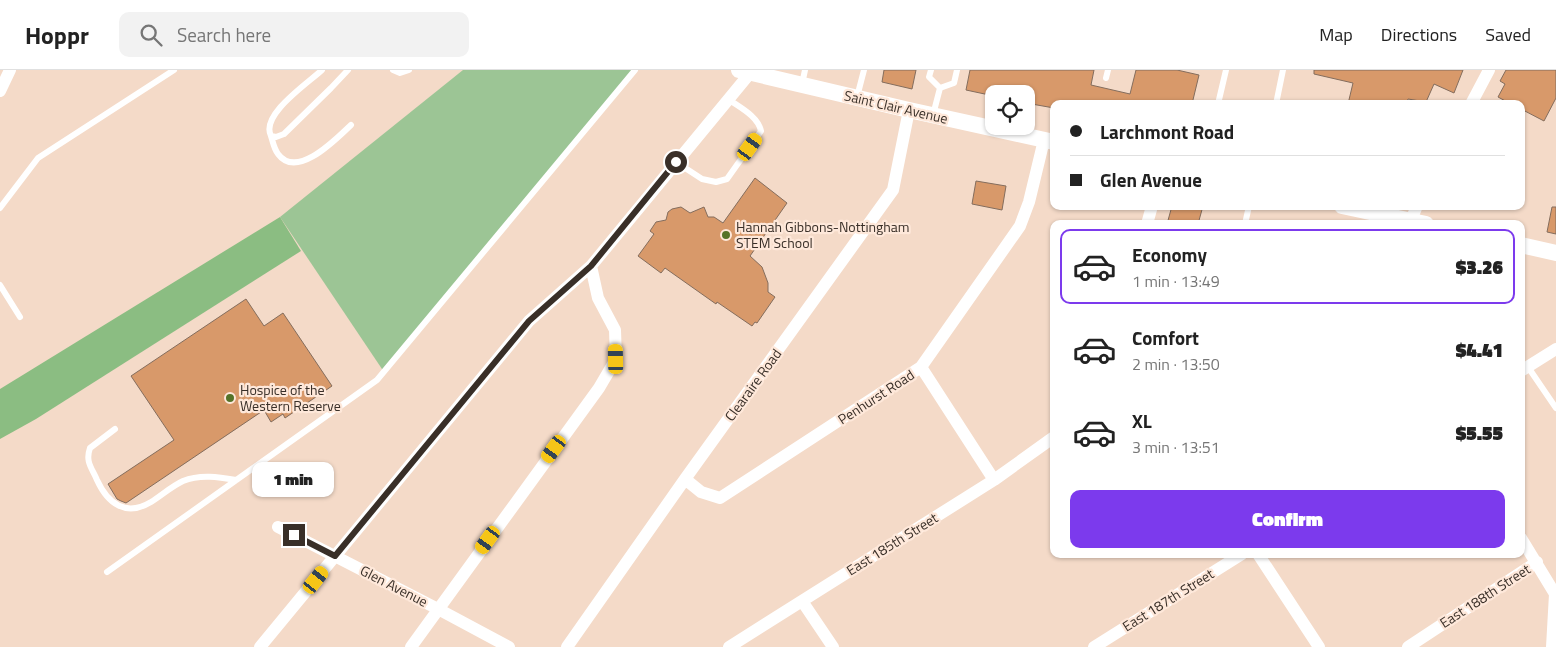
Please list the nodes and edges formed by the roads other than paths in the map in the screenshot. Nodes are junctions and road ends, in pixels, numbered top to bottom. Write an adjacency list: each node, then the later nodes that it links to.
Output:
1 (10, 70): 19 (street)
2 (174, 70): 31 (lane)
3 (322, 70): 28 (lane)
4 (348, 70): 28 (lane)
5 (393, 70): 6 (lane)
6 (408, 70)
7 (636, 70): 47 (lane)
8 (864, 70): 20 (lane)
9 (931, 70): 18 (lane)
10 (957, 70): 18 (lane)
11 (1108, 70): 17 (lane)
12 (1226, 70): 22 (lane)
13 (1283, 70): 23 (lane)
14 (1489, 70): 24 (street)
15 (745, 71): 16 (street, Saint Clair Avenue); 21 (street)
16 (804, 77): 20 (street, Saint Clair Avenue)
17 (1106, 78)
18 (940, 88): 26 (lane)
19 (0, 91)
20 (856, 98): 25 (street, Saint Clair Avenue)
21 (728, 100): 30 (street); 30 (lane)
22 (1219, 100)
23 (1277, 100)
24 (1473, 100)
25 (909, 110): 26 (street, Saint Clair Avenue); 46 (street, Clearaire Road)
26 (933, 116): 29 (street, Saint Clair Avenue)
27 (351, 125): 28 (lane)
28 (271, 136)
29 (1049, 141): 41 (street, Penhurst Road)
30 (676, 162): 37 (street)
31 (0, 208)
32 (1352, 210): 33 (street)
33 (1373, 219): 34 (street)
34 (1416, 219)
35 (1525, 246): 36 (street)
36 (1556, 253)
37 (591, 266): 51 (street); 57 (street)
38 (0, 285): 39 (lane)
39 (20, 317)
40 (1556, 349): 42 (street)
41 (921, 368): 46 (street, Penhurst Road); 48 (street)
42 (1525, 369): 43 (lane)
43 (1556, 408)
44 (115, 429): 47 (lane)
45 (1050, 440): 48 (street, East 185th Street)
46 (685, 479): 61 (street, Clearaire Road)
47 (236, 480): 55 (lane)
48 (994, 480): 56 (street, East 185th Street)
49 (278, 527): 51 (street, Glen Avenue)
50 (1525, 544): 54 (street)
51 (335, 556): 57 (street, Glen Avenue); 58 (street)
52 (1236, 558): 64 (street, East 187th Street)
53 (1261, 558): 65 (street)
54 (1537, 562): 66 (street, East 188th Street); 67 (street)
55 (107, 572)
56 (802, 601): 62 (street, East 185th Street); 63 (street)
57 (438, 609): 59 (street); 60 (street, Glen Avenue)
58 (260, 647)
59 (411, 647)
60 (509, 647)
61 (567, 647)
62 (729, 647)
63 (833, 647)
64 (1094, 647)
65 (1319, 647)
66 (1408, 647)
67 (1552, 647)

